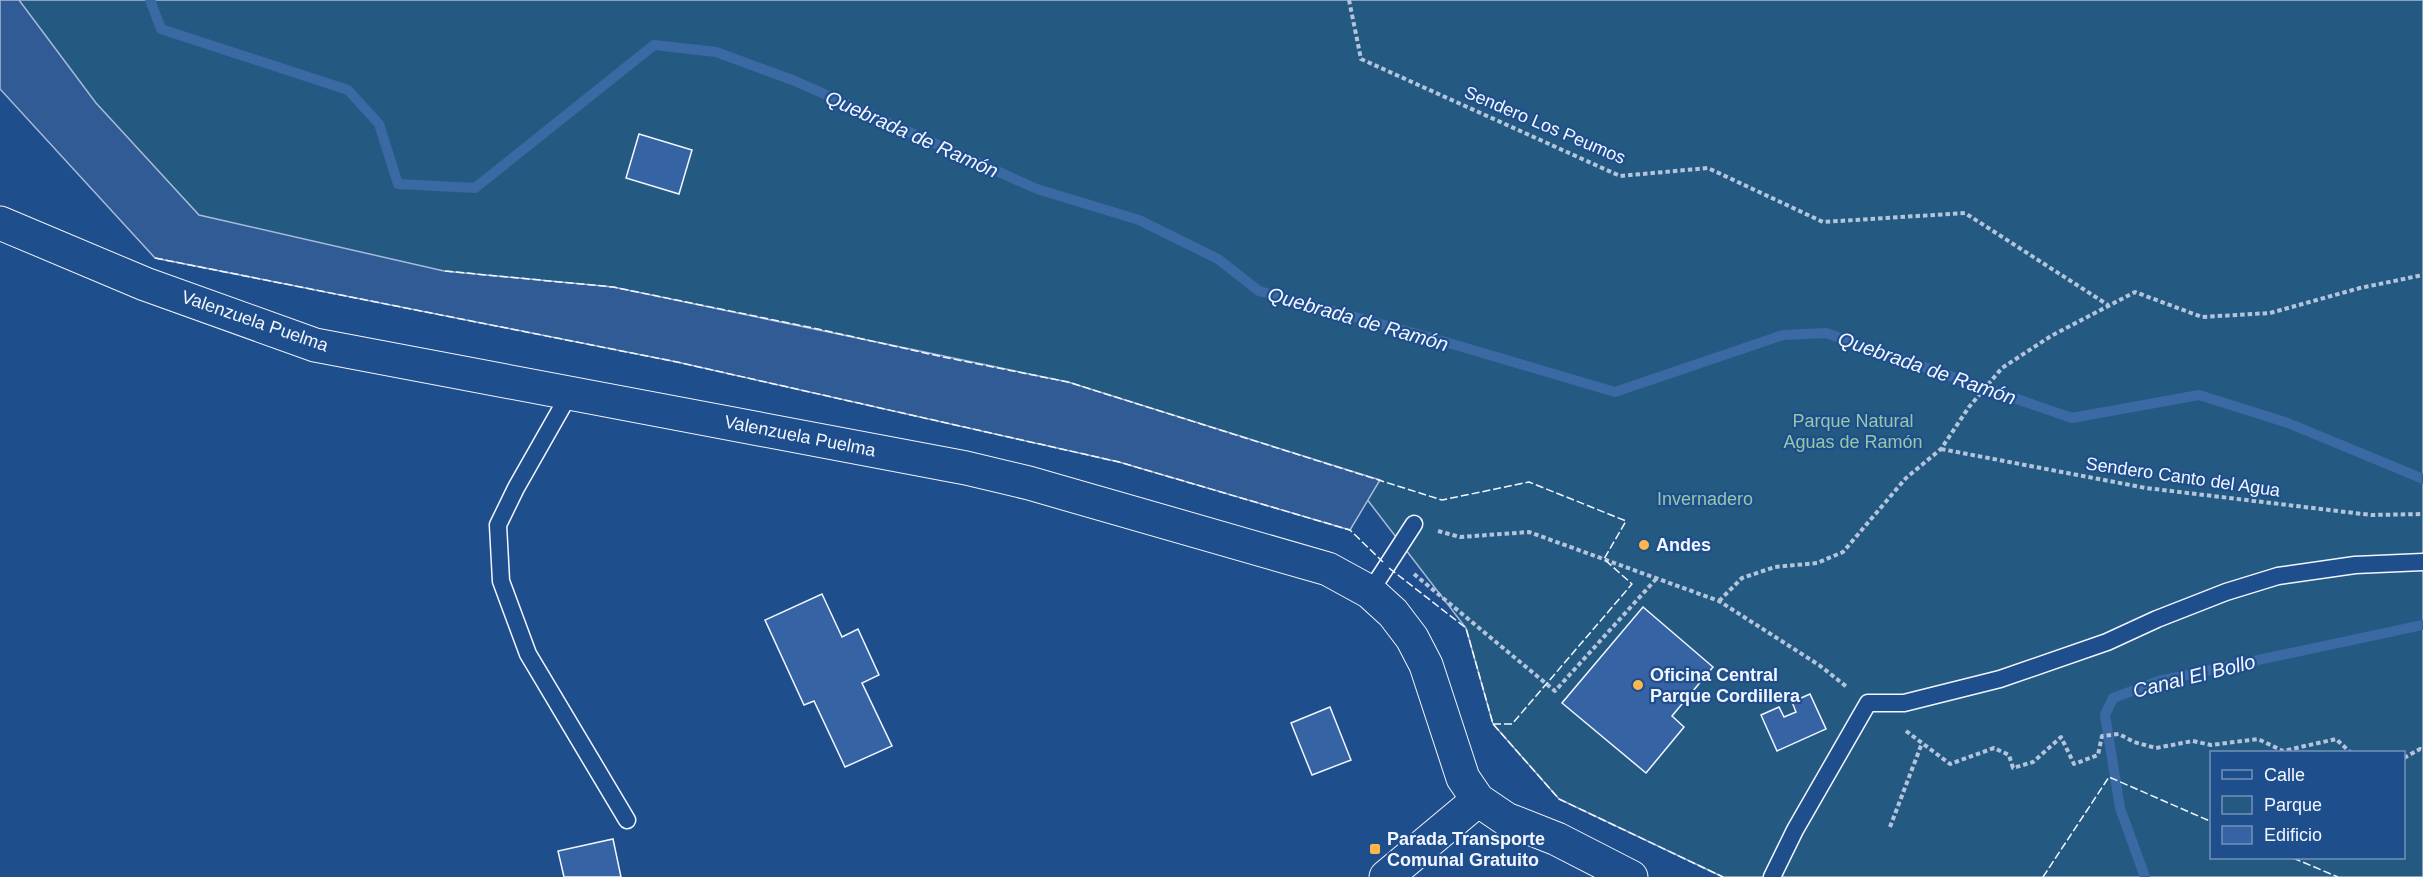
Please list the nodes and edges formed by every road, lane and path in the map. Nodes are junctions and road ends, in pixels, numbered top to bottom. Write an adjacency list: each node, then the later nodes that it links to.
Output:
1 (1349, 0): 4 (path, Sendero Los Peumos)
2 (0, 223): 5 (street, Valenzuela Puelma)
3 (2423, 275): 4 (path)
4 (2108, 305): 6 (path)
5 (570, 393): 12 (street, Valenzuela Puelma); 22 (lane)
6 (1941, 449): 7 (path, Sendero Canto del Agua); 13 (path)
7 (2423, 514)
8 (1414, 524): 9 (lane); 11 (path)
9 (1393, 556): 11 (path); 12 (lane)
10 (2423, 562): 14 (lane)
11 (1656, 579): 13 (path)
12 (1370, 592): 21 (street, Valenzuela Puelma)
13 (1719, 601): 14 (path)
14 (1868, 703): 15 (path); 26 (lane)
15 (1922, 743): 17 (path); 23 (path)
16 (2423, 750): 20 (path)
17 (2283, 751)
18 (2283, 751): 19 (path)
19 (2348, 751)
20 (2405, 757)
21 (1478, 800): 24 (street); 25 (street)
22 (627, 820)
23 (1890, 826)
24 (1386, 877)
25 (1632, 877)
26 (1772, 877)

